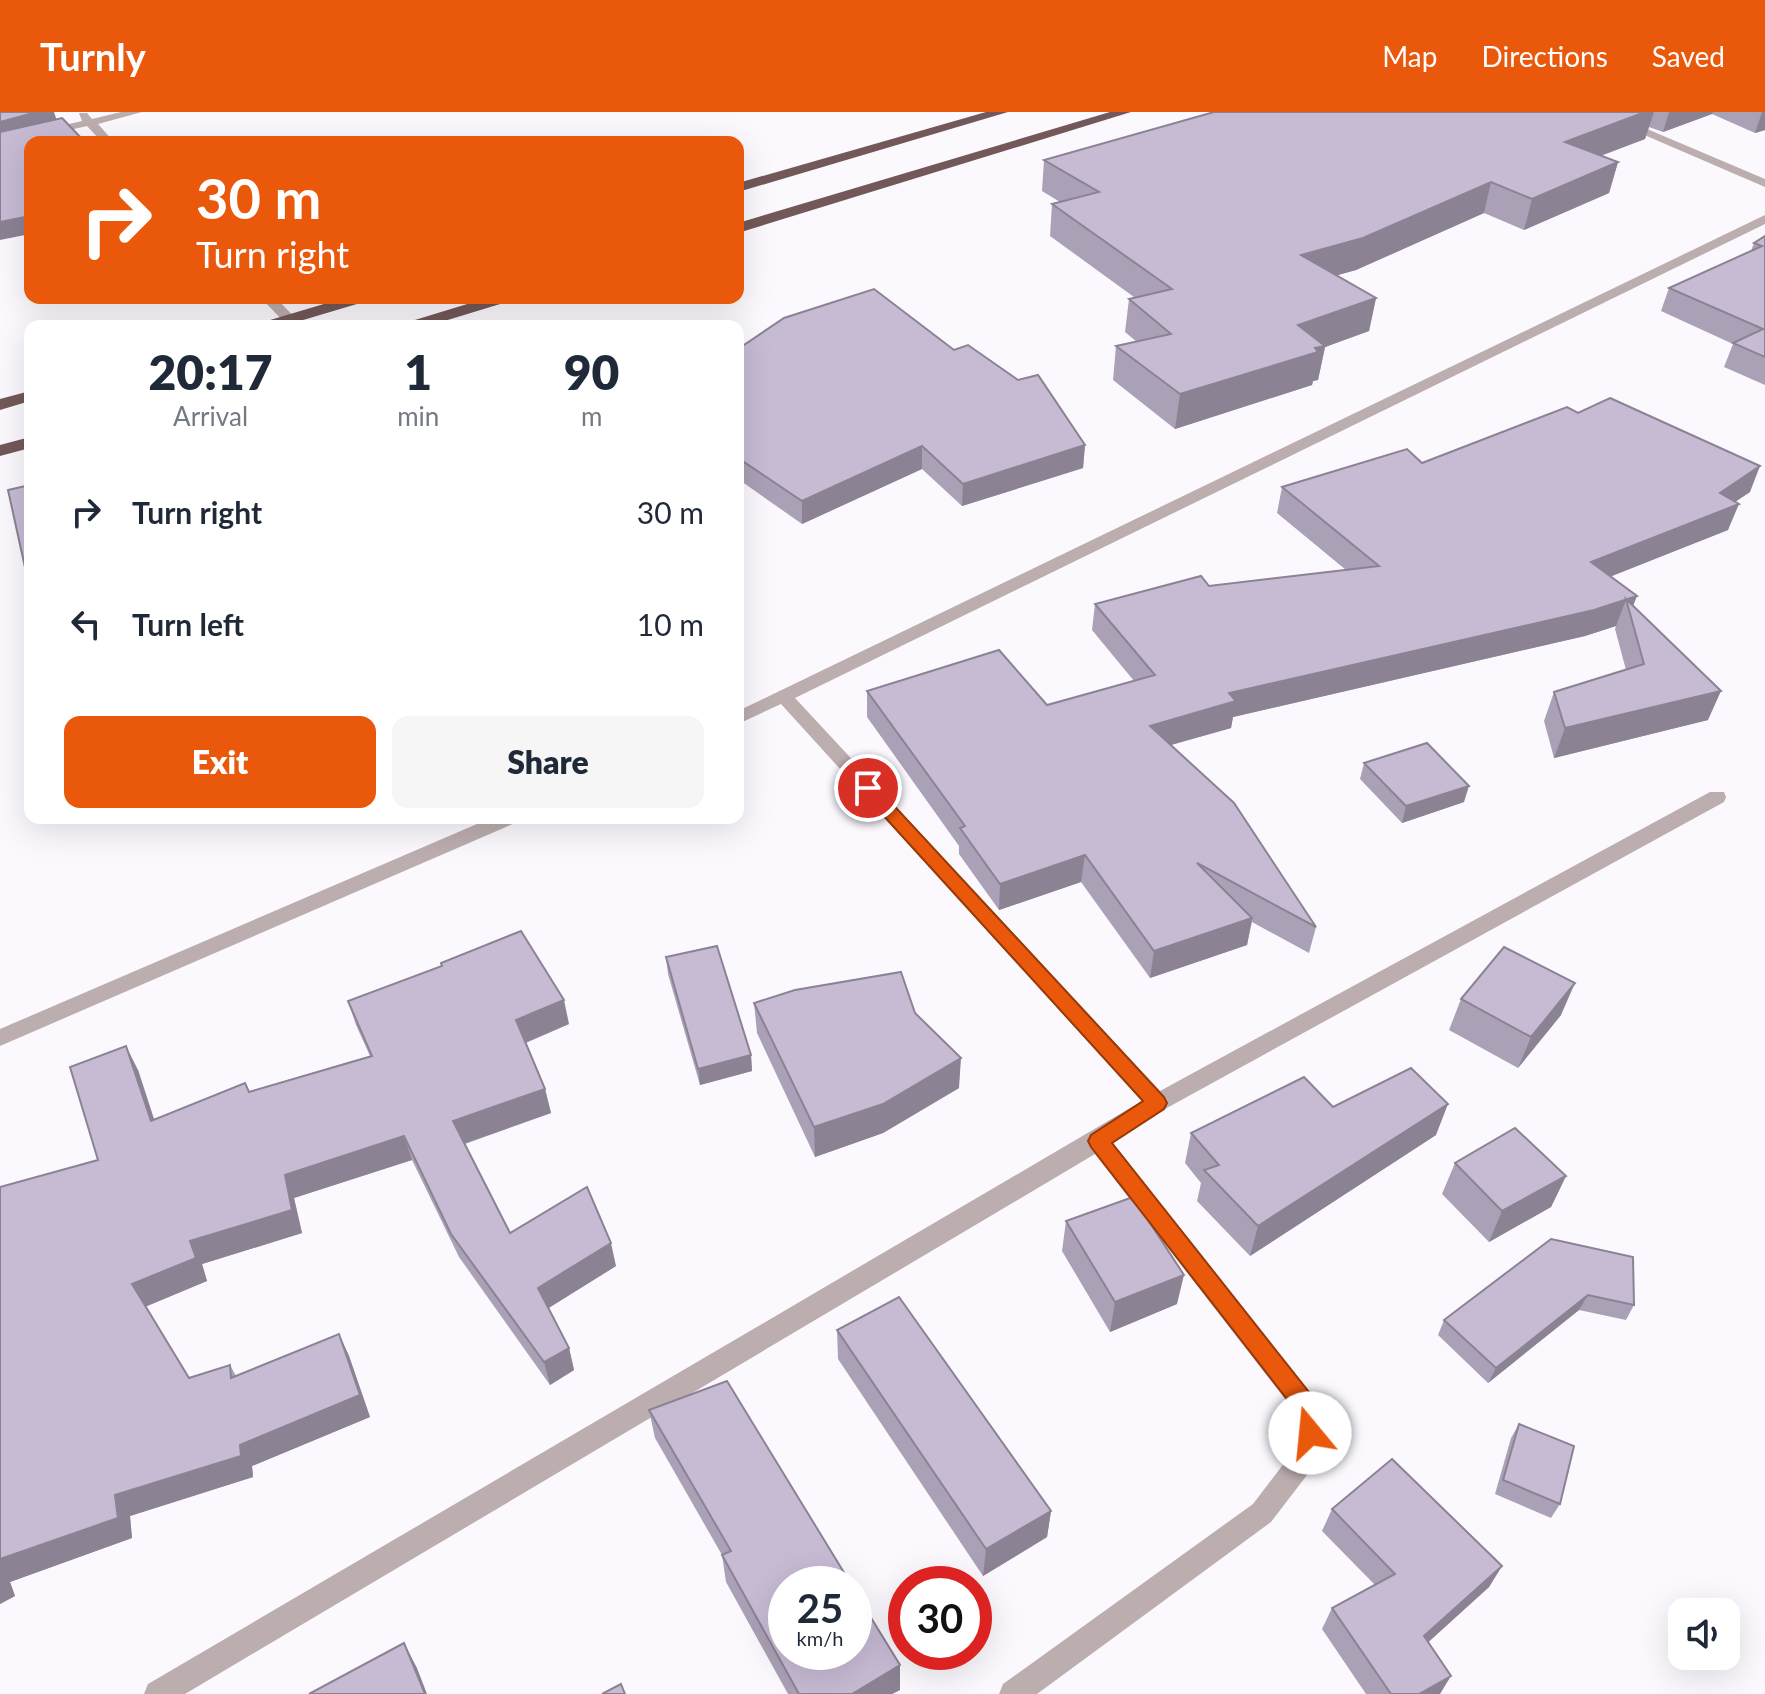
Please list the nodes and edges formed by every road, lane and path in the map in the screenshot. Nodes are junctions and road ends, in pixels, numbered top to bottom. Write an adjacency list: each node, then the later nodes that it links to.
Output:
1 (80, 112): 6 (street)
2 (136, 112): 6 (street)
3 (1001, 112): 12 (highway)
4 (1124, 112): 14 (highway)
5 (1597, 112): 11 (street)
6 (89, 123): 7 (street); 8 (street)
7 (31, 136)
8 (102, 136)
9 (24, 138): 10 (street)
10 (0, 143)
11 (1765, 183)
12 (744, 186)
13 (1765, 219): 25 (street)
14 (744, 226)
15 (274, 304): 18 (street)
16 (344, 304): 19 (highway)
17 (484, 304): 20 (highway)
18 (291, 320)
19 (299, 320)
20 (431, 320)
21 (24, 398): 22 (highway)
22 (0, 405)
23 (24, 444): 24 (highway)
24 (0, 451)
25 (785, 698): 26 (street); 30 (street)
26 (744, 715)
27 (1717, 797): 30 (street)
28 (494, 824): 29 (street)
29 (0, 1038)
30 (1157, 1103): 31 (street)
31 (1098, 1141): 32 (street); 33 (street)
32 (158, 1694)
33 (1013, 1694)

